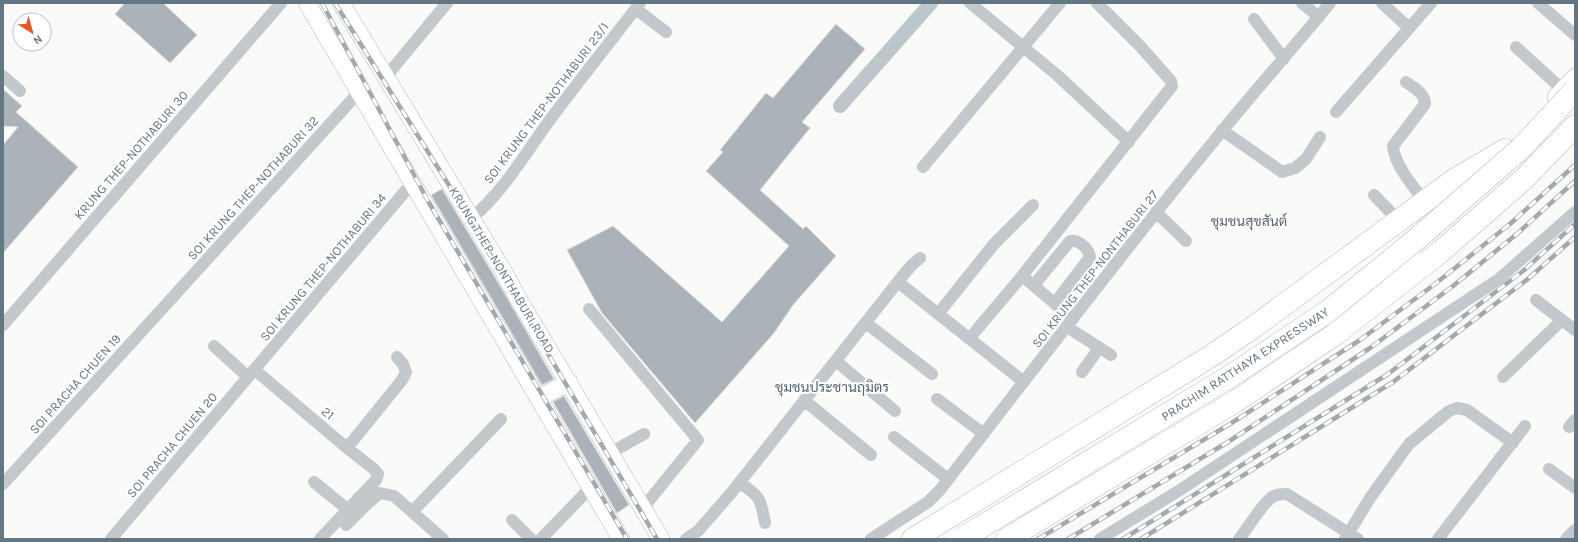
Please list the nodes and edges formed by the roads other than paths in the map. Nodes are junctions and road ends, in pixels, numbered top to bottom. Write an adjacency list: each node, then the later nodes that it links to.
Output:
1 (281, 3): 59 (street, KRUNG THEP-NOTHABURI 30)
2 (307, 3): 28 (main road)
3 (341, 3): 24 (main road, KRUNG THEP-NONTHABURI ROAD)
4 (447, 3): 24 (street)
5 (970, 3): 19 (street)
6 (1060, 3): 19 (street)
7 (1097, 3): 34 (street)
8 (1302, 3): 14 (street)
9 (1330, 3): 14 (street, SOI KRUNG THEP-NONTHABURI 27)
10 (1382, 3): 16 (street)
11 (1431, 3): 16 (street)
12 (1538, 3): 18 (street)
13 (638, 6): 17 (street); 43 (street, SOI KRUNG THEP-NOTHABURI 23/1)
14 (1319, 17): 21 (street, SOI KRUNG THEP-NONTHABURI 27)
15 (1254, 19): 21 (street)
16 (1409, 28): 29 (street)
17 (666, 32)
18 (1575, 35)
19 (1024, 47): 34 (street); 36 (street)
20 (1516, 47): 26 (street)
21 (1284, 59): 32 (street, SOI KRUNG THEP-NONTHABURI 27)
22 (3, 76): 27 (street)
23 (1575, 76): 26 (main road)
24 (387, 78): 43 (main road, KRUNG THEP-NONTHABURI ROAD)
25 (1406, 82): 39 (street)
26 (1569, 90): 35 (main road); 112 (highway, PRACHIM RATTHAYA EXPRESSWAY, bridge)
27 (20, 91)
28 (359, 92): 37 (main road); 51 (street, SOI KRUNG THEP-NOTHABURI 32)
29 (1336, 112)
30 (1575, 114): 56 (main road)
31 (1575, 126): 114 (highway, PRACHIM RATTHAYA EXPRESSWAY)
32 (1222, 130): 33 (street); 41 (street, SOI KRUNG THEP-NONTHABURI 27)
33 (1320, 137)
34 (1129, 142): 47 (street)
35 (1505, 150): 39 (highway); 56 (main road)
36 (923, 167)
37 (413, 182): 68 (street, SOI KRUNG THEP-NOTHABURI 34); 73 (main road)
38 (1374, 195): 44 (street)
39 (1424, 201): 44 (highway)
40 (1033, 205): 54 (street)
41 (1156, 212): 45 (street); 58 (street, SOI KRUNG THEP-NONTHABURI 27)
42 (1575, 212): 115 (street)
43 (472, 218): 71 (main road, KRUNG THEP-NONTHABURI ROAD)
44 (1398, 220): 111 (highway)
45 (1186, 241)
46 (920, 258): 48 (street)
47 (1022, 276): 49 (street); 61 (street)
48 (898, 282): 54 (street); 57 (street)
49 (1034, 285): 52 (street); 52 (street)
50 (1536, 300): 55 (street)
51 (168, 302): 90 (street, SOI PRACHA CHUEN 19)
52 (1055, 304): 58 (street)
53 (589, 308): 94 (street)
54 (938, 314): 61 (street)
55 (1562, 320): 60 (street); 70 (street)
56 (1331, 322): 113 (main road)
57 (866, 323): 66 (street); 69 (street)
58 (1070, 323): 63 (street); 72 (street, SOI KRUNG THEP-NONTHABURI 27)
59 (3, 325)
60 (1575, 330)
61 (969, 339): 72 (street)
62 (214, 346): 68 (street, 21)
63 (1099, 348): 64 (street); 67 (street)
64 (1111, 355)
65 (397, 357): 83 (street)
66 (836, 361): 75 (street); 76 (street)
67 (1082, 372)
68 (251, 373): 83 (street, 21); 102 (street, SOI PRACHA CHUEN 20)
69 (932, 374)
70 (1503, 377)
71 (568, 382): 73 (main road); 84 (main road, KRUNG THEP-NONTHABURI ROAD)
72 (1024, 382): 80 (street, SOI KRUNG THEP-NONTHABURI 27)
73 (540, 398): 91 (main road)
74 (937, 400): 80 (street)
75 (805, 401): 85 (street); 89 (street)
76 (895, 411)
77 (501, 419): 96 (street)
78 (1525, 426): 82 (street)
79 (644, 434): 84 (street)
80 (984, 434): 87 (street, SOI KRUNG THEP-NONTHABURI 27)
81 (894, 437): 87 (street)
82 (1513, 443): 101 (street); 117 (street)
83 (346, 448): 93 (street, 21)
84 (610, 453): 94 (main road, KRUNG THEP-NONTHABURI ROAD)
85 (871, 455)
86 (1549, 469): 92 (street)
87 (948, 479): 110 (street, SOI KRUNG THEP-NONTHABURI 27)
88 (314, 482): 95 (street)
89 (740, 483): 98 (street); 109 (street)
90 (3, 484)
91 (591, 487): 106 (street); 107 (main road)
92 (1575, 488)
93 (363, 501): 95 (street); 96 (street); 99 (street)
94 (643, 508): 108 (main road, KRUNG THEP-NONTHABURI ROAD)
95 (347, 509): 103 (street)
96 (412, 512): 104 (street)
97 (512, 520): 105 (street)
98 (764, 523)
99 (346, 526)
100 (1575, 530): 118 (street)
101 (1351, 537): 116 (street)
102 (111, 539)
103 (320, 539)
104 (443, 539)
105 (531, 539)
106 (541, 539)
107 (621, 539)
108 (661, 539)
109 (686, 539)
110 (871, 539)
111 (913, 539)
112 (961, 539)
113 (969, 539)
114 (1007, 539)
115 (1100, 539)
116 (1239, 539)
117 (1438, 539)
118 (1566, 539)

